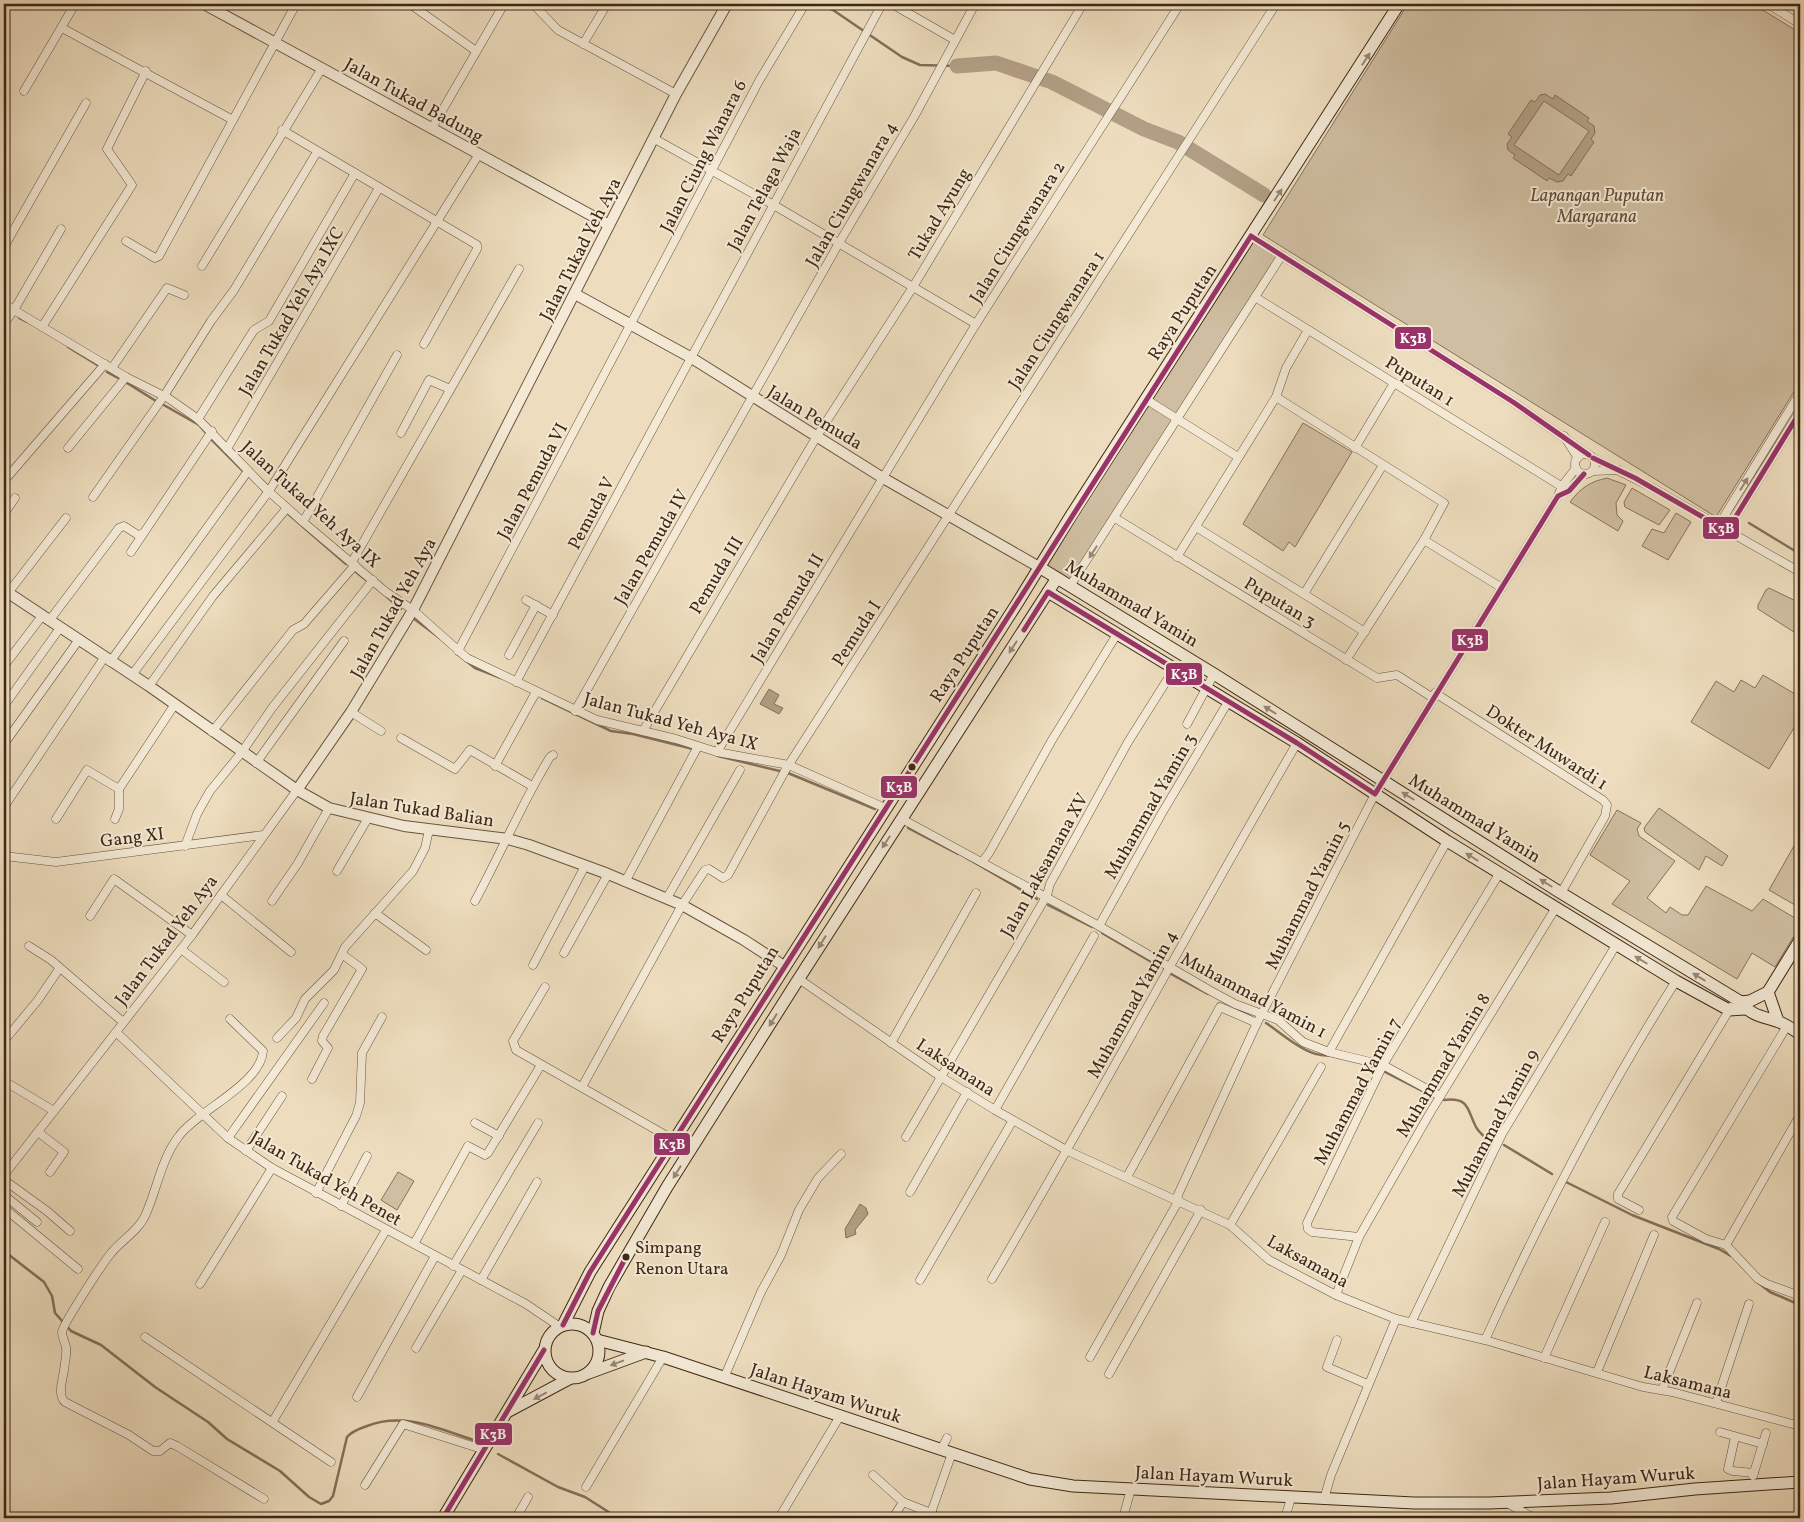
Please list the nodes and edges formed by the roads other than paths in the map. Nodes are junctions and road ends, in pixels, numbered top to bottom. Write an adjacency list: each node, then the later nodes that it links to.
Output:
1 (75, 4): 19 (street)
2 (204, 4): 21 (street, Jalan Tukad Badung)
3 (296, 4): 21 (street)
4 (410, 4): 23 (street)
5 (504, 4): 23 (street)
6 (533, 4): 22 (street)
7 (607, 4): 22 (street)
8 (727, 4): 27 (street, Jalan Tukad Yeh Aya)
9 (882, 4): 38 (street, Jalan Telaga Waja)
10 (892, 4): 20 (street)
11 (975, 4): 20 (street, Jalan Ciungwanara 4)
12 (1083, 4): 49 (street, Tukad Ayung)
13 (1180, 4): 57 (street, Jalan Ciungwanara 2)
14 (1276, 4): 99 (street, Jalan Ciungwanara 1)
15 (1400, 4): 42 (main road, Raya Puputan, one-way to 15)
16 (1768, 4): 18 (street)
17 (805, 5): 35 (street, Jalan Ciung Wanara 6)
18 (1800, 24)
19 (62, 28): 25 (street); 26 (street)
20 (955, 40): 44 (street, Jalan Ciungwanara 4)
21 (276, 42): 24 (street, Jalan Tukad Badung); 29 (street)
22 (583, 44): 27 (street)
23 (476, 51): 30 (street)
24 (322, 68): 30 (street, Jalan Tukad Badung); 31 (street)
25 (146, 72): 29 (street); 58 (street)
26 (24, 91)
27 (676, 94): 32 (street, Jalan Tukad Yeh Aya)
28 (86, 103): 45 (street)
29 (233, 120): 43 (street)
30 (432, 128): 34 (street, Jalan Tukad Badung)
31 (282, 130): 33 (street); 47 (street)
32 (654, 138): 35 (street); 40 (street, Jalan Tukad Yeh Aya)
33 (317, 152): 36 (street); 68 (street)
34 (479, 154): 39 (street); 40 (street, Jalan Tukad Badung)
35 (713, 171): 38 (street); 56 (street, Jalan Ciung Wanara 6)
36 (355, 173): 37 (street); 73 (street)
37 (379, 188): 39 (street); 81 (street, Jalan Tukad Yeh Aya IXC)
38 (772, 204): 44 (street); 62 (street, Jalan Telaga Waja)
39 (437, 221): 60 (street); 94 (street)
40 (609, 225): 50 (street, Jalan Tukad Yeh Aya)
41 (61, 229): 54 (street)
42 (1251, 236): 46 (street); 71 (main road, Raya Puputan)
43 (126, 241)
44 (839, 243): 49 (street); 70 (street, Jalan Ciungwanara 4)
45 (4, 247)
46 (1282, 255): 52 (street); 78 (street)
47 (202, 266)
48 (519, 269): 66 (street)
49 (912, 287): 57 (street); 77 (street, Tukad Ayung)
50 (575, 294): 56 (street, Jalan Pemuda); 122 (street, Jalan Tukad Yeh Aya)
51 (184, 296): 63 (street)
52 (1255, 297): 59 (street, Puputan 1); 74 (street)
53 (4, 304): 54 (street, Jalan Tukad Yeh Aya IX)
54 (14, 310): 55 (street); 58 (street, Jalan Tukad Yeh Aya IX)
55 (4, 324)
56 (632, 324): 62 (street, Jalan Pemuda); 130 (street, Jalan Pemuda VI)
57 (976, 324): 91 (street, Jalan Ciungwanara 2)
58 (42, 327): 63 (street, Jalan Tukad Yeh Aya IX)
59 (1308, 330): 65 (street, Puputan 1); 69 (street)
60 (424, 344)
61 (397, 355): 102 (street)
62 (690, 357): 70 (street, Jalan Pemuda); 123 (street, Pemuda V)
63 (108, 366): 64 (street, Jalan Tukad Yeh Aya IX); 92 (street)
64 (126, 377): 68 (street, Jalan Tukad Yeh Aya IX); 79 (street)
65 (1394, 384): 80 (street); 93 (street, Puputan 1)
66 (450, 389): 76 (street); 110 (street)
67 (1800, 393): 103 (street, one-way to 67)
68 (164, 396): 73 (street, Jalan Tukad Yeh Aya IX); 95 (street)
69 (1276, 397): 80 (street); 82 (street)
70 (753, 398): 77 (street, Jalan Pemuda); 149 (street, Jalan Pemuda IV)
71 (1147, 400): 74 (street); 111 (main road, Raya Puputan)
72 (1800, 412): 105 (street)
73 (198, 418): 75 (street, Jalan Tukad Yeh Aya IX)
74 (1177, 419): 82 (street); 101 (street)
75 (212, 431): 81 (street, Jalan Tukad Yeh Aya IX); 106 (street)
76 (401, 433)
77 (817, 436): 91 (street, Jalan Pemuda); 152 (street, Pemuda III)
78 (1564, 436): 83 (street); 84 (street)
79 (68, 448)
80 (1354, 448): 85 (street)
81 (227, 449): 89 (street, Jalan Tukad Yeh Aya IX)
82 (1238, 457): 104 (street)
83 (1591, 457): 84 (street); 87 (street); 88 (street)
84 (1578, 458): 86 (street)
85 (1383, 465): 107 (street); 119 (street)
86 (1576, 468): 90 (street); 93 (street)
87 (1593, 470): 88 (street); 90 (street)
88 (1619, 470): 103 (street)
89 (248, 471): 94 (street, Jalan Tukad Yeh Aya IX); 133 (street)
90 (1584, 474): 93 (street)
91 (883, 478): 99 (street, Jalan Pemuda); 159 (street, Jalan Pemuda II)
92 (4, 480)
93 (1565, 488): 116 (street, Muhammad Yamin 5)
94 (268, 491): 97 (street, Jalan Tukad Yeh Aya IX); 139 (street)
95 (93, 497)
96 (15, 498): 98 (street)
97 (287, 508): 102 (street, Jalan Tukad Yeh Aya IX); 141 (street)
98 (4, 514)
99 (948, 517): 111 (street, Jalan Pemuda); 164 (street, Pemuda I)
100 (66, 518): 117 (street)
101 (1115, 518): 109 (street, Puputan 3); 115 (street, one-way to 115)
102 (303, 522): 110 (street, Jalan Tukad Yeh Aya IX)
103 (1718, 526): 105 (street)
104 (1196, 527): 109 (street); 119 (street)
105 (1727, 531): 112 (street)
106 (142, 534): 108 (street); 124 (street)
107 (1424, 540): 116 (street); 126 (street)
108 (131, 552)
109 (1177, 558): 134 (street, Puputan 3)
110 (353, 564): 114 (street, Jalan Tukad Yeh Aya IX); 153 (street)
111 (1039, 567): 113 (main road, Muhammad Yamin); 132 (main road, Raya Puputan)
112 (1800, 572)
113 (1057, 578): 115 (main road, Muhammad Yamin); 118 (main road, Raya Puputan)
114 (373, 580): 122 (street, Jalan Tukad Yeh Aya IX); 158 (street)
115 (1070, 586): 138 (main road, Muhammad Yamin)
116 (1502, 588): 144 (street, Muhammad Yamin 5)
117 (6, 592): 124 (street, Jalan Tukad Balian)
118 (1048, 592): 127 (main road, Muhammad Yamin); 136 (main road, Raya Puputan, one-way to 136)
119 (1304, 594): 126 (street)
120 (526, 600): 121 (street)
121 (536, 605): 123 (street); 131 (street)
122 (413, 610): 130 (street, Jalan Tukad Yeh Aya IX); 148 (street, Jalan Tukad Yeh Aya)
123 (553, 615): 140 (street, Pemuda V)
124 (45, 619): 125 (street, Jalan Tukad Balian); 135 (street)
125 (60, 628): 128 (street, Jalan Tukad Balian); 147 (street)
126 (1365, 632): 134 (street)
127 (1117, 634): 137 (main road, Muhammad Yamin); 183 (street)
128 (78, 641): 133 (street, Jalan Tukad Balian); 155 (street)
129 (344, 641): 161 (street)
130 (458, 652): 140 (street, Jalan Tukad Yeh Aya IX)
131 (509, 655)
132 (982, 659): 136 (main road); 172 (main road, Raya Puputan)
133 (107, 660): 139 (street, Jalan Tukad Balian); 170 (street)
134 (1346, 660): 144 (street, Puputan 3)
135 (4, 666)
136 (998, 669): 176 (main road, Raya Puputan)
137 (1174, 669): 142 (main road, Muhammad Yamin); 193 (street, Jalan Laksamana XV)
138 (1214, 674): 142 (street); 165 (main road, Muhammad Yamin, one-way to 138)
139 (132, 675): 141 (street, Jalan Tukad Balian)
140 (516, 682): 143 (street, Jalan Tukad Yeh Aya IX)
141 (149, 686): 146 (street, Jalan Tukad Balian)
142 (1207, 689): 145 (main road, Muhammad Yamin); 150 (street)
143 (536, 692): 149 (street, Jalan Tukad Yeh Aya IX); 162 (street)
144 (1434, 695): 165 (street, Muhammad Yamin 5); 190 (street, Dokter Muwardi 1)
145 (1228, 702): 156 (main road, Muhammad Yamin); 203 (street, Muhammad Yamin 3)
146 (175, 704): 153 (street, Jalan Tukad Balian); 167 (street)
147 (4, 706)
148 (351, 712): 151 (street); 168 (street, Jalan Tukad Yeh Aya)
149 (575, 712): 152 (street, Jalan Tukad Yeh Aya IX)
150 (1187, 724)
151 (381, 731)
152 (643, 731): 159 (street, Jalan Tukad Yeh Aya IX)
153 (212, 732): 158 (street, Jalan Tukad Balian)
154 (401, 738): 162 (street)
155 (4, 744)
156 (1297, 744): 169 (main road, Muhammad Yamin); 216 (street, Muhammad Yamin 4)
157 (696, 750): 188 (street)
158 (242, 752): 161 (street, Jalan Tukad Balian); 181 (street)
159 (717, 752): 164 (street, Jalan Tukad Yeh Aya IX)
160 (553, 755): 166 (street)
161 (256, 762): 168 (street, Jalan Tukad Balian)
162 (495, 766): 166 (street)
163 (740, 770): 194 (street)
164 (786, 771): 172 (street, Jalan Tukad Yeh Aya IX); 198 (street, Pemuda I)
165 (1382, 782): 169 (street, Muhammad Yamin 5); 190 (main road, Muhammad Yamin, one-way to 165)
166 (532, 786): 179 (street)
167 (119, 790): 174 (street); 175 (street)
168 (297, 790): 171 (street, Jalan Tukad Balian); 178 (street, Jalan Tukad Yeh Aya)
169 (1375, 794): 180 (main road, Muhammad Yamin); 226 (street, Muhammad Yamin 5)
170 (4, 807)
171 (329, 808): 173 (street, Jalan Tukad Balian); 196 (street)
172 (885, 808): 192 (main road, Raya Puputan)
173 (368, 818): 177 (street, Jalan Tukad Balian); 185 (street)
174 (56, 819)
175 (115, 819)
176 (902, 819): 183 (street, Muhammad Yamin 1); 199 (main road, Raya Puputan, one-way to 199)
177 (429, 830): 179 (street, Jalan Tukad Balian); 201 (street)
178 (263, 835): 181 (street, Gang XI); 191 (street, Jalan Tukad Yeh Aya)
179 (508, 839): 184 (street, Jalan Tukad Balian); 197 (street)
180 (1447, 841): 187 (main road, Muhammad Yamin, one-way to 180); 237 (street)
181 (185, 846): 182 (street, Gang XI)
182 (4, 856)
183 (982, 862): 193 (street, Muhammad Yamin 1)
184 (585, 866): 186 (street, Jalan Tukad Balian); 214 (street)
185 (337, 871)
186 (608, 874): 188 (street, Jalan Tukad Balian); 212 (street)
187 (1499, 874): 200 (main road, Muhammad Yamin); 239 (street, Muhammad Yamin 7)
188 (625, 882): 194 (street, Jalan Tukad Balian)
189 (976, 893): 236 (street)
190 (1561, 893): 195 (main road, Muhammad Yamin)
191 (221, 896): 204 (street, Jalan Tukad Yeh Aya); 211 (street)
192 (830, 896): 199 (main road); 215 (main road, Raya Puputan)
193 (1046, 897): 203 (street, Muhammad Yamin 1); 241 (street, Jalan Laksamana XV)
194 (667, 898): 198 (street, Jalan Tukad Balian)
195 (1573, 900): 200 (main road); 224 (main road, Muhammad Yamin, one-way to 195)
196 (272, 901)
197 (475, 901)
198 (682, 905): 215 (street, Jalan Tukad Balian); 244 (street)
199 (846, 905): 218 (main road, Raya Puputan, one-way to 218)
200 (1560, 911): 207 (main road, Muhammad Yamin); 247 (street, Muhammad Yamin 8)
201 (375, 913): 210 (street); 213 (street)
202 (90, 916): 204 (street)
203 (1100, 926): 216 (street, Muhammad Yamin 1)
204 (192, 935): 209 (street, Jalan Tukad Yeh Aya)
205 (1094, 936): 248 (street)
206 (1800, 940): 222 (main road)
207 (1616, 945): 219 (main road, Muhammad Yamin, one-way to 207); 300 (street, Muhammad Yamin 9)
208 (29, 946): 217 (street)
209 (181, 949): 220 (street); 229 (street, Jalan Tukad Yeh Aya)
210 (426, 950)
211 (291, 952)
212 (564, 953)
213 (342, 954): 234 (street); 242 (street)
214 (532, 965)
215 (784, 966): 259 (main road, Raya Puputan)
216 (1170, 967): 226 (street, Muhammad Yamin 1); 261 (street, Muhammad Yamin 4)
217 (59, 969): 229 (street); 235 (street)
218 (799, 979): 236 (street, Laksamana); 303 (main road, Raya Puputan, one-way to 303)
219 (1676, 981): 225 (main road, Muhammad Yamin); 305 (street)
220 (224, 982)
221 (545, 986): 238 (street)
222 (1768, 992): 224 (main road); 231 (main road)
223 (324, 1003): 258 (street)
224 (1741, 1003): 225 (main road); 231 (main road, Muhammad Yamin)
225 (1729, 1010): 277 (street)
226 (1262, 1013): 230 (street, Muhammad Yamin 5); 237 (street, Muhammad Yamin 1)
227 (382, 1017): 271 (street)
228 (230, 1019): 250 (street)
229 (123, 1022): 232 (street, Jalan Tukad Yeh Aya)
230 (1257, 1023): 267 (street); 273 (street, Muhammad Yamin 5)
231 (1782, 1024): 233 (main road, Muhammad Yamin); 286 (street)
232 (116, 1032): 249 (street, Jalan Tukad Yeh Aya); 250 (street, Jalan Tukad Yeh Penet)
233 (1800, 1034)
234 (277, 1038)
235 (4, 1040)
236 (891, 1043): 241 (street, Laksamana)
237 (1329, 1052): 239 (street, Muhammad Yamin 1)
238 (542, 1065): 244 (street); 256 (street)
239 (1383, 1065): 247 (street, Muhammad Yamin 1); 284 (street, Muhammad Yamin 7)
240 (1321, 1067): 280 (street)
241 (941, 1077): 245 (street, Laksamana); 257 (street, Jalan Laksamana XV)
242 (312, 1079)
243 (4, 1081): 249 (street)
244 (582, 1087): 259 (street)
245 (967, 1092): 248 (street, Laksamana); 270 (street)
246 (282, 1096): 260 (street)
247 (1440, 1096): 284 (street, Muhammad Yamin 8)
248 (995, 1110): 252 (street, Laksamana)
249 (54, 1111): 255 (street, Jalan Tukad Yeh Aya)
250 (203, 1113): 258 (street, Jalan Tukad Yeh Penet); 341 (street)
251 (1800, 1115): 286 (street)
252 (1013, 1120): 261 (street, Laksamana); 293 (street)
253 (475, 1123): 256 (street)
254 (538, 1124): 288 (street)
255 (38, 1132): 265 (street); 266 (street, Jalan Tukad Yeh Aya)
256 (499, 1136): 285 (street)
257 (906, 1137)
258 (228, 1138): 260 (street, Jalan Tukad Yeh Penet)
259 (674, 1140): 301 (main road, Raya Puputan)
260 (246, 1151): 264 (street, Jalan Tukad Yeh Penet)
261 (1068, 1151): 267 (street, Laksamana); 291 (street, Muhammad Yamin 4)
262 (841, 1154): 315 (street)
263 (367, 1156): 274 (street)
264 (272, 1168): 271 (street, Jalan Tukad Yeh Penet); 294 (street)
265 (50, 1172)
266 (4, 1175)
267 (1127, 1177): 273 (street, Laksamana)
268 (4, 1180): 282 (street)
269 (537, 1182): 292 (street)
270 (910, 1192)
271 (316, 1193): 274 (street, Jalan Tukad Yeh Penet)
272 (4, 1195): 278 (street)
273 (1178, 1200): 276 (street, Laksamana); 310 (street, Muhammad Yamin 5)
274 (340, 1206): 281 (street, Jalan Tukad Yeh Penet)
275 (4, 1208): 289 (street)
276 (1200, 1210): 280 (street, Laksamana); 314 (street)
277 (1638, 1210)
278 (37, 1222)
279 (1605, 1222): 311 (street)
280 (1230, 1225): 295 (street, Laksamana)
281 (386, 1230): 285 (street, Jalan Tukad Yeh Penet); 323 (street)
282 (70, 1231)
283 (1654, 1235): 312 (street)
284 (1359, 1237): 295 (street, Muhammad Yamin 8)
285 (414, 1244): 287 (street, Jalan Tukad Yeh Penet)
286 (1726, 1245): 296 (street)
287 (435, 1256): 288 (street, Jalan Tukad Yeh Penet); 319 (street)
288 (453, 1266): 290 (street, Jalan Tukad Yeh Penet)
289 (78, 1269)
290 (462, 1270): 292 (street, Jalan Tukad Yeh Penet); 306 (street)
291 (992, 1278)
292 (481, 1280): 301 (street, Jalan Tukad Yeh Penet)
293 (920, 1280)
294 (200, 1284)
295 (1336, 1295): 299 (street, Laksamana)
296 (1800, 1296)
297 (1697, 1303): 318 (street)
298 (1749, 1304): 320 (street)
299 (1396, 1319): 300 (street, Laksamana); 317 (street)
300 (1412, 1323): 305 (street, Laksamana)
301 (559, 1328): 303 (main road); 307 (main road)
302 (145, 1337): 323 (street)
303 (595, 1337): 308 (main road, Jalan Hayam Wuruk); 313 (main road)
304 (1337, 1340): 317 (street)
305 (1485, 1340): 311 (street, Laksamana)
306 (416, 1348)
307 (544, 1350): 316 (main road); 321 (main road)
308 (646, 1352): 309 (main road, Jalan Hayam Wuruk); 313 (main road, one-way to 313)
309 (663, 1357): 315 (main road, Jalan Hayam Wuruk); 336 (street)
310 (1090, 1357)
311 (1544, 1358): 312 (street, Laksamana)
312 (1597, 1372): 318 (street, Laksamana)
313 (587, 1374): 316 (main road)
314 (1109, 1374)
315 (724, 1378): 322 (main road, Jalan Hayam Wuruk)
316 (569, 1379): 321 (main road, one-way to 321)
317 (1367, 1384): 342 (street)
318 (1662, 1390): 320 (street, Laksamana)
319 (357, 1397)
320 (1716, 1403): 324 (street, Laksamana)
321 (510, 1411): 330 (main road)
322 (840, 1416): 329 (main road, Jalan Hayam Wuruk); 348 (street)
323 (273, 1421): 331 (street)
324 (1800, 1426)
325 (1720, 1432): 327 (street)
326 (1766, 1433): 328 (street)
327 (1736, 1437): 328 (street); 332 (street)
328 (1763, 1444): 332 (street)
329 (947, 1446): 338 (main road, Jalan Hayam Wuruk); 345 (street)
330 (485, 1450): 335 (street); 346 (main road)
331 (331, 1462)
332 (1754, 1473): 337 (street)
333 (873, 1475): 343 (street)
334 (1800, 1482): 337 (main road, Jalan Hayam Wuruk)
335 (365, 1485)
336 (586, 1487)
337 (1750, 1487): 344 (main road, Jalan Hayam Wuruk)
338 (1131, 1489): 340 (main road, Jalan Hayam Wuruk); 352 (street)
339 (528, 1497): 347 (street)
340 (1291, 1498): 342 (main road, Jalan Hayam Wuruk); 353 (street)
341 (264, 1499)
342 (1324, 1499): 344 (main road, Jalan Hayam Wuruk)
343 (903, 1502): 345 (street); 349 (street)
344 (1507, 1503): 354 (street)
345 (931, 1513): 350 (street)
346 (442, 1518)
347 (516, 1518)
348 (779, 1518)
349 (893, 1518)
350 (938, 1518): 351 (street)
351 (951, 1518)
352 (1123, 1518)
353 (1285, 1518)
354 (1534, 1518)

